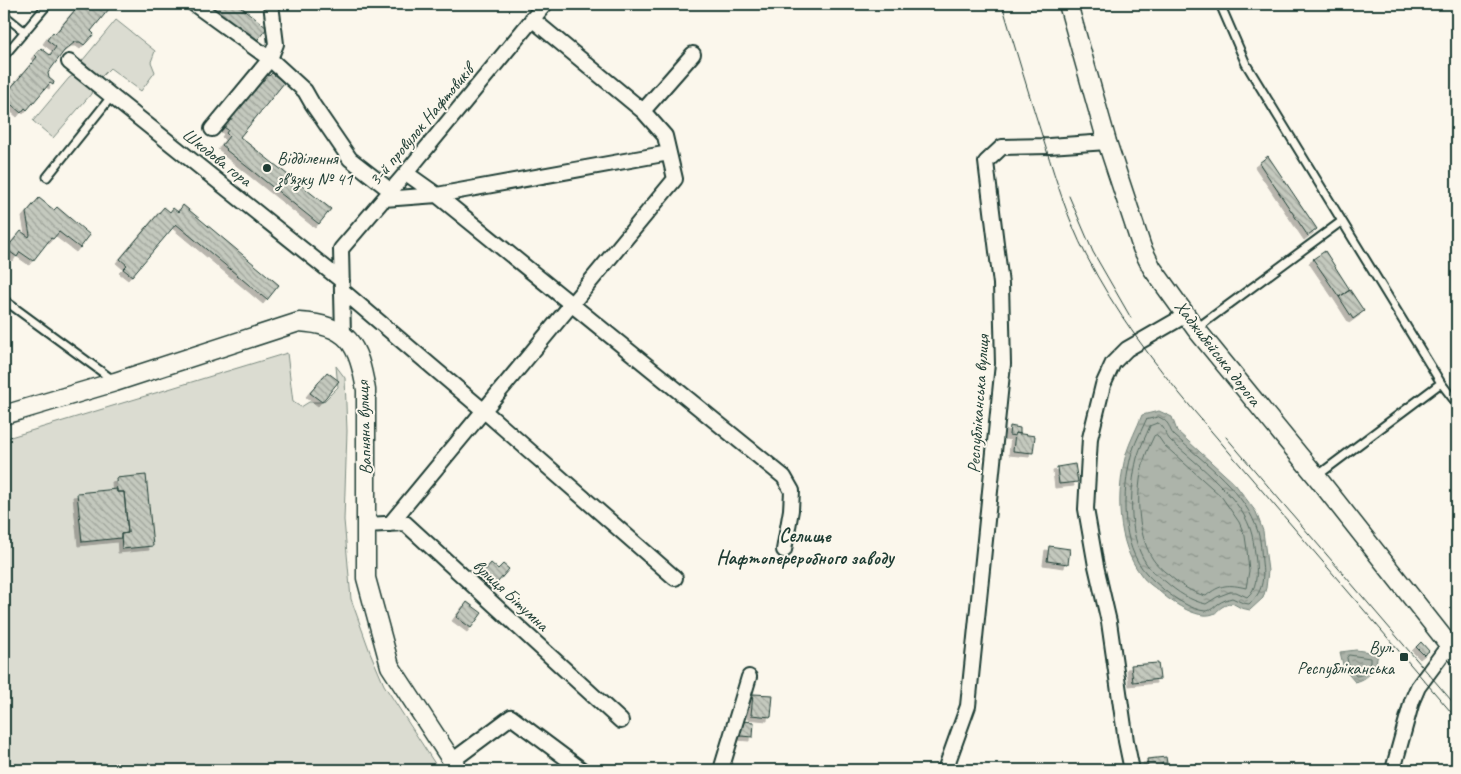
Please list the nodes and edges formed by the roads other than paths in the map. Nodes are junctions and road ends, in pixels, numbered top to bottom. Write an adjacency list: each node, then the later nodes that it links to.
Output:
1 (48, 4): 9 (lane)
2 (194, 4): 12 (street)
3 (271, 4): 12 (street)
4 (545, 4): 8 (street, 3-й провулок Нафтовиків)
5 (1068, 4): 17 (street, Хаджибейська дорога)
6 (1220, 4): 23 (lane)
7 (4, 15): 9 (lane)
8 (532, 20): 15 (street); 19 (street, 3-й провулок Нафтовиків)
9 (25, 32): 11 (lane)
10 (693, 54): 15 (street)
11 (4, 56)
12 (270, 59): 16 (street); 21 (street)
13 (68, 62): 14 (street, Шкодова гора)
14 (111, 96): 20 (lane); 24 (street, Шкодова гора)
15 (643, 111): 18 (street)
16 (212, 129)
17 (1107, 142): 27 (street, Хаджибейська дорога); 45 (street, Республіканська вулиця)
18 (669, 153): 22 (street); 26 (street)
19 (406, 173): 21 (street, 3-й провулок Нафтовиків); 22 (street)
20 (47, 177)
21 (388, 195): 22 (street); 24 (street, 3-й провулок Нафтовиків)
22 (437, 195): 26 (street)
23 (1342, 221): 27 (lane); 30 (lane)
24 (343, 286): 28 (street, 3-й провулок Нафтовиків); 32 (street, Шкодова гора)
25 (4, 300): 29 (lane)
26 (570, 304): 32 (street); 37 (street)
27 (1191, 322): 34 (street, Хаджибейська дорога); 46 (street)
28 (343, 335): 29 (street, Вапняна вулиця); 36 (street, Вапняна вулиця)
29 (115, 382): 33 (street, Вапняна вулиця)
30 (1441, 383): 31 (lane); 34 (lane)
31 (1457, 404)
32 (483, 410): 35 (street); 38 (street, Шкодова гора)
33 (4, 415)
34 (1316, 476): 39 (street, Хаджибейська дорога)
35 (390, 524): 36 (street, вулиця Бітумна); 41 (street, вулиця Бітумна)
36 (366, 525): 42 (street, Вапняна вулиця)
37 (784, 550)
38 (675, 578)
39 (1453, 650): 47 (street)
40 (750, 677): 44 (street)
41 (621, 721)
42 (455, 766): 43 (street)
43 (582, 770)
44 (721, 770)
45 (945, 770)
46 (1132, 770)
47 (1393, 770)

